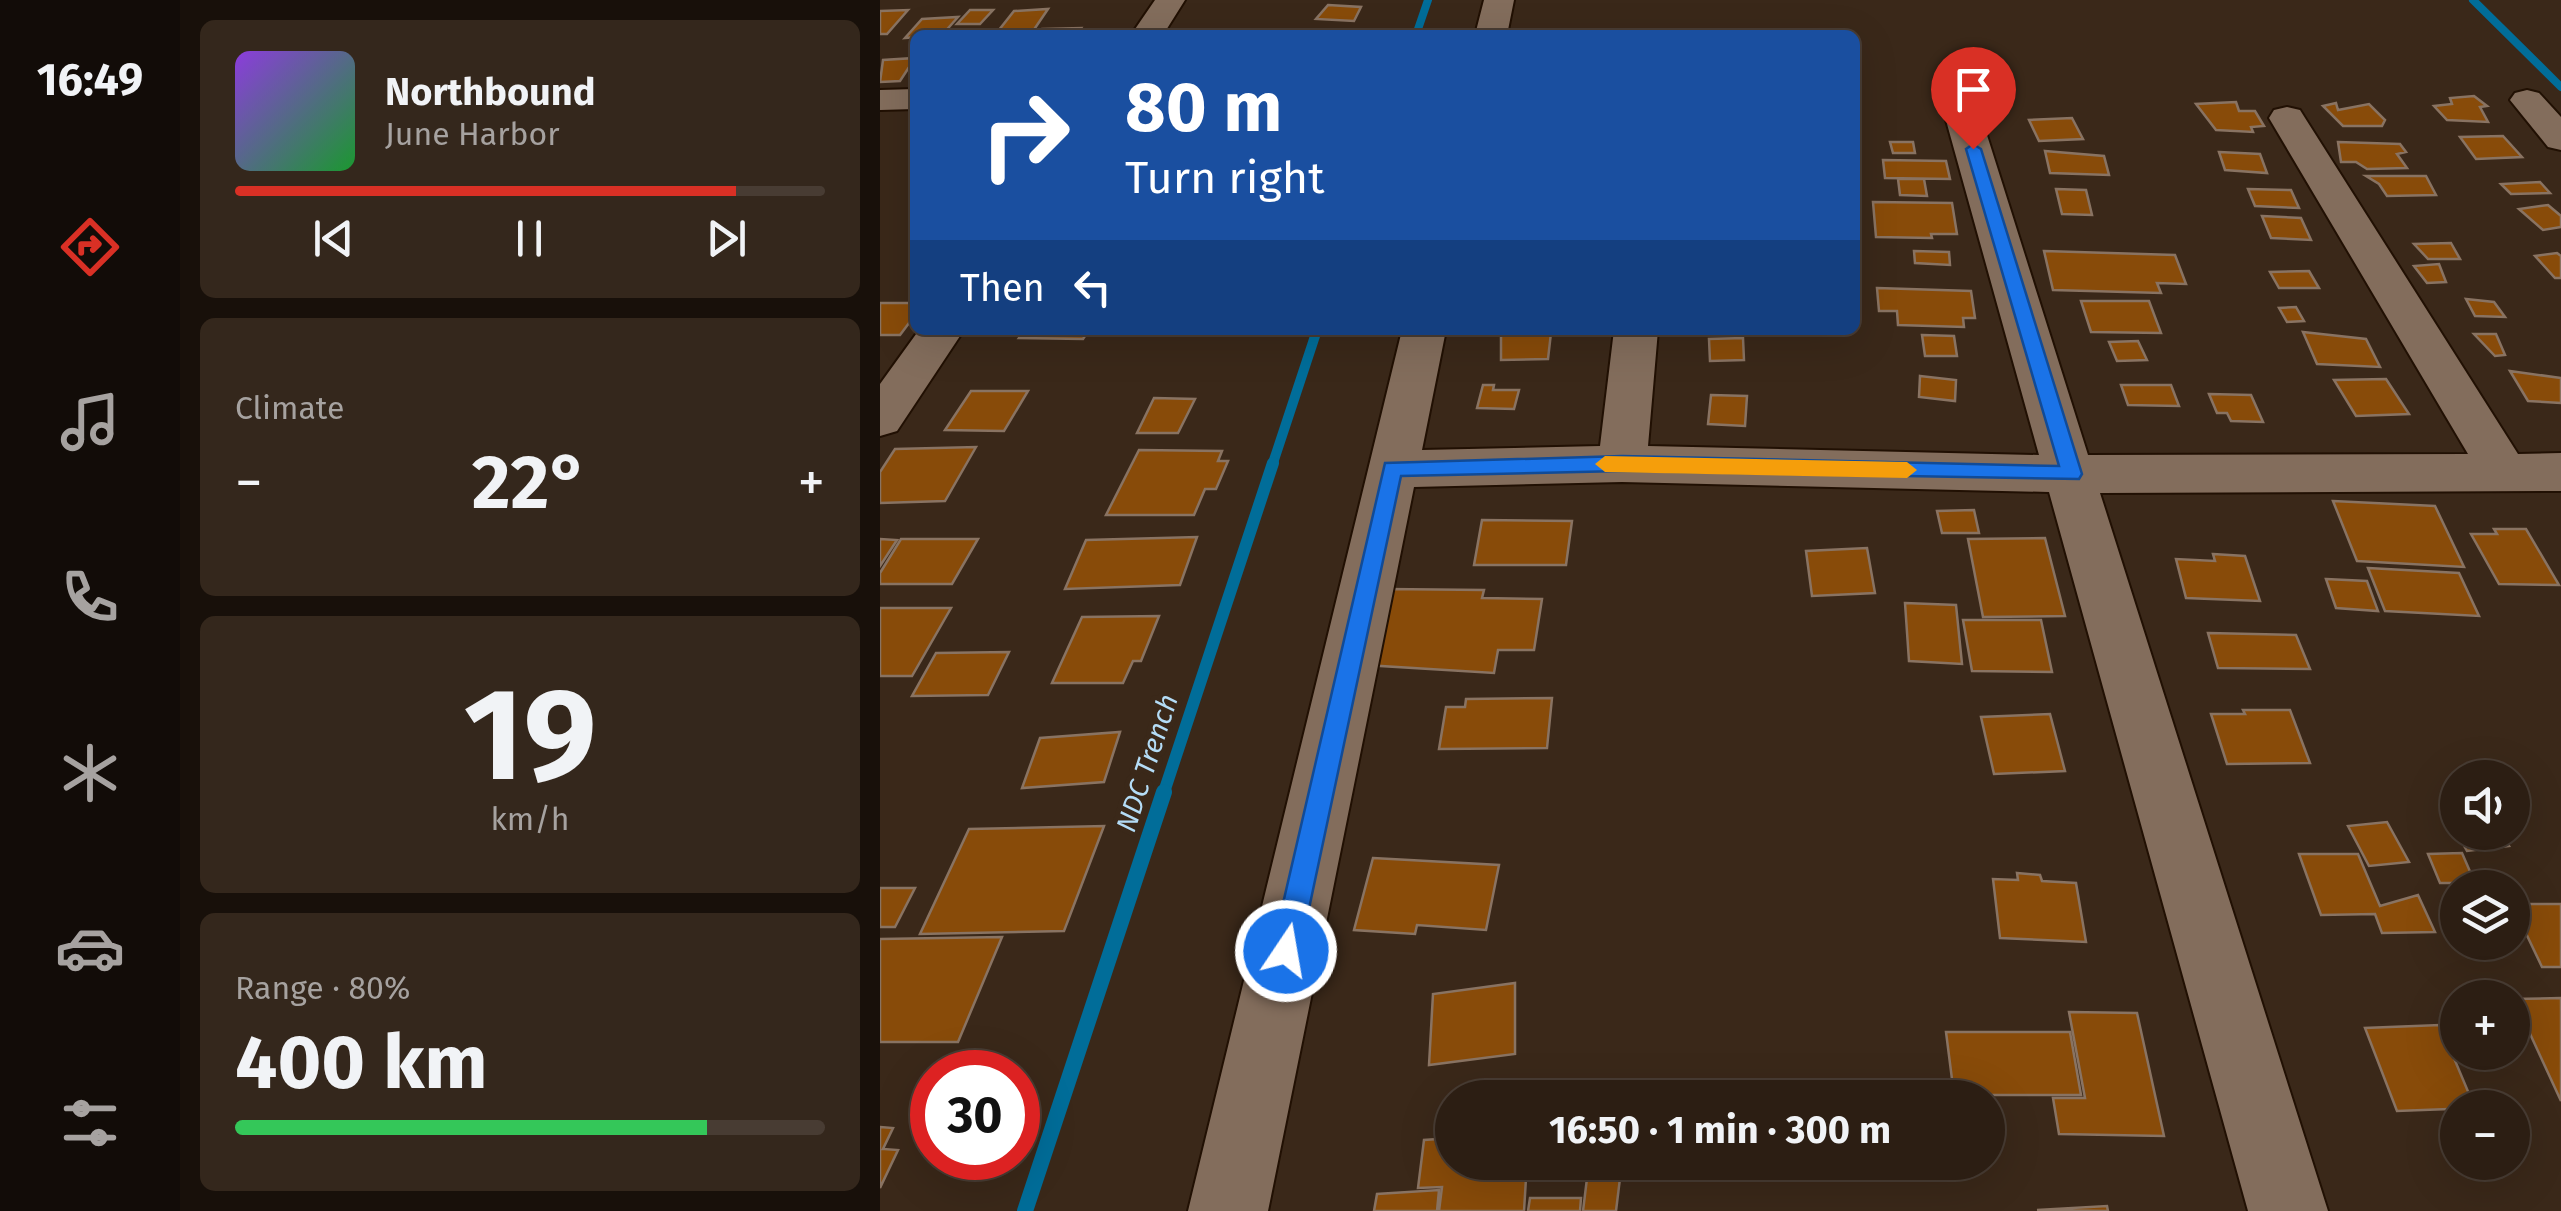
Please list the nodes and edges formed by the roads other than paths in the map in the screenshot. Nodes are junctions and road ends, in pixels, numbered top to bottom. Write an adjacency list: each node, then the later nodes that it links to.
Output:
1 (1170, 0): 3 (street)
2 (1499, 0): 4 (street)
3 (1150, 30)
4 (1492, 30)
5 (910, 99): 6 (street)
6 (880, 100)
7 (2527, 100): 10 (street)
8 (1962, 113): 19 (street)
9 (2287, 118): 17 (street)
10 (2561, 138)
11 (939, 335): 14 (street)
12 (1423, 335): 16 (street)
13 (1635, 335): 15 (street)
14 (880, 419)
15 (1622, 464): 16 (street); 19 (street)
16 (1392, 469): 20 (street)
17 (2503, 471): 18 (street); 19 (street)
18 (2561, 472)
19 (2071, 474): 21 (street)
20 (1228, 1211)
21 (2288, 1211)

